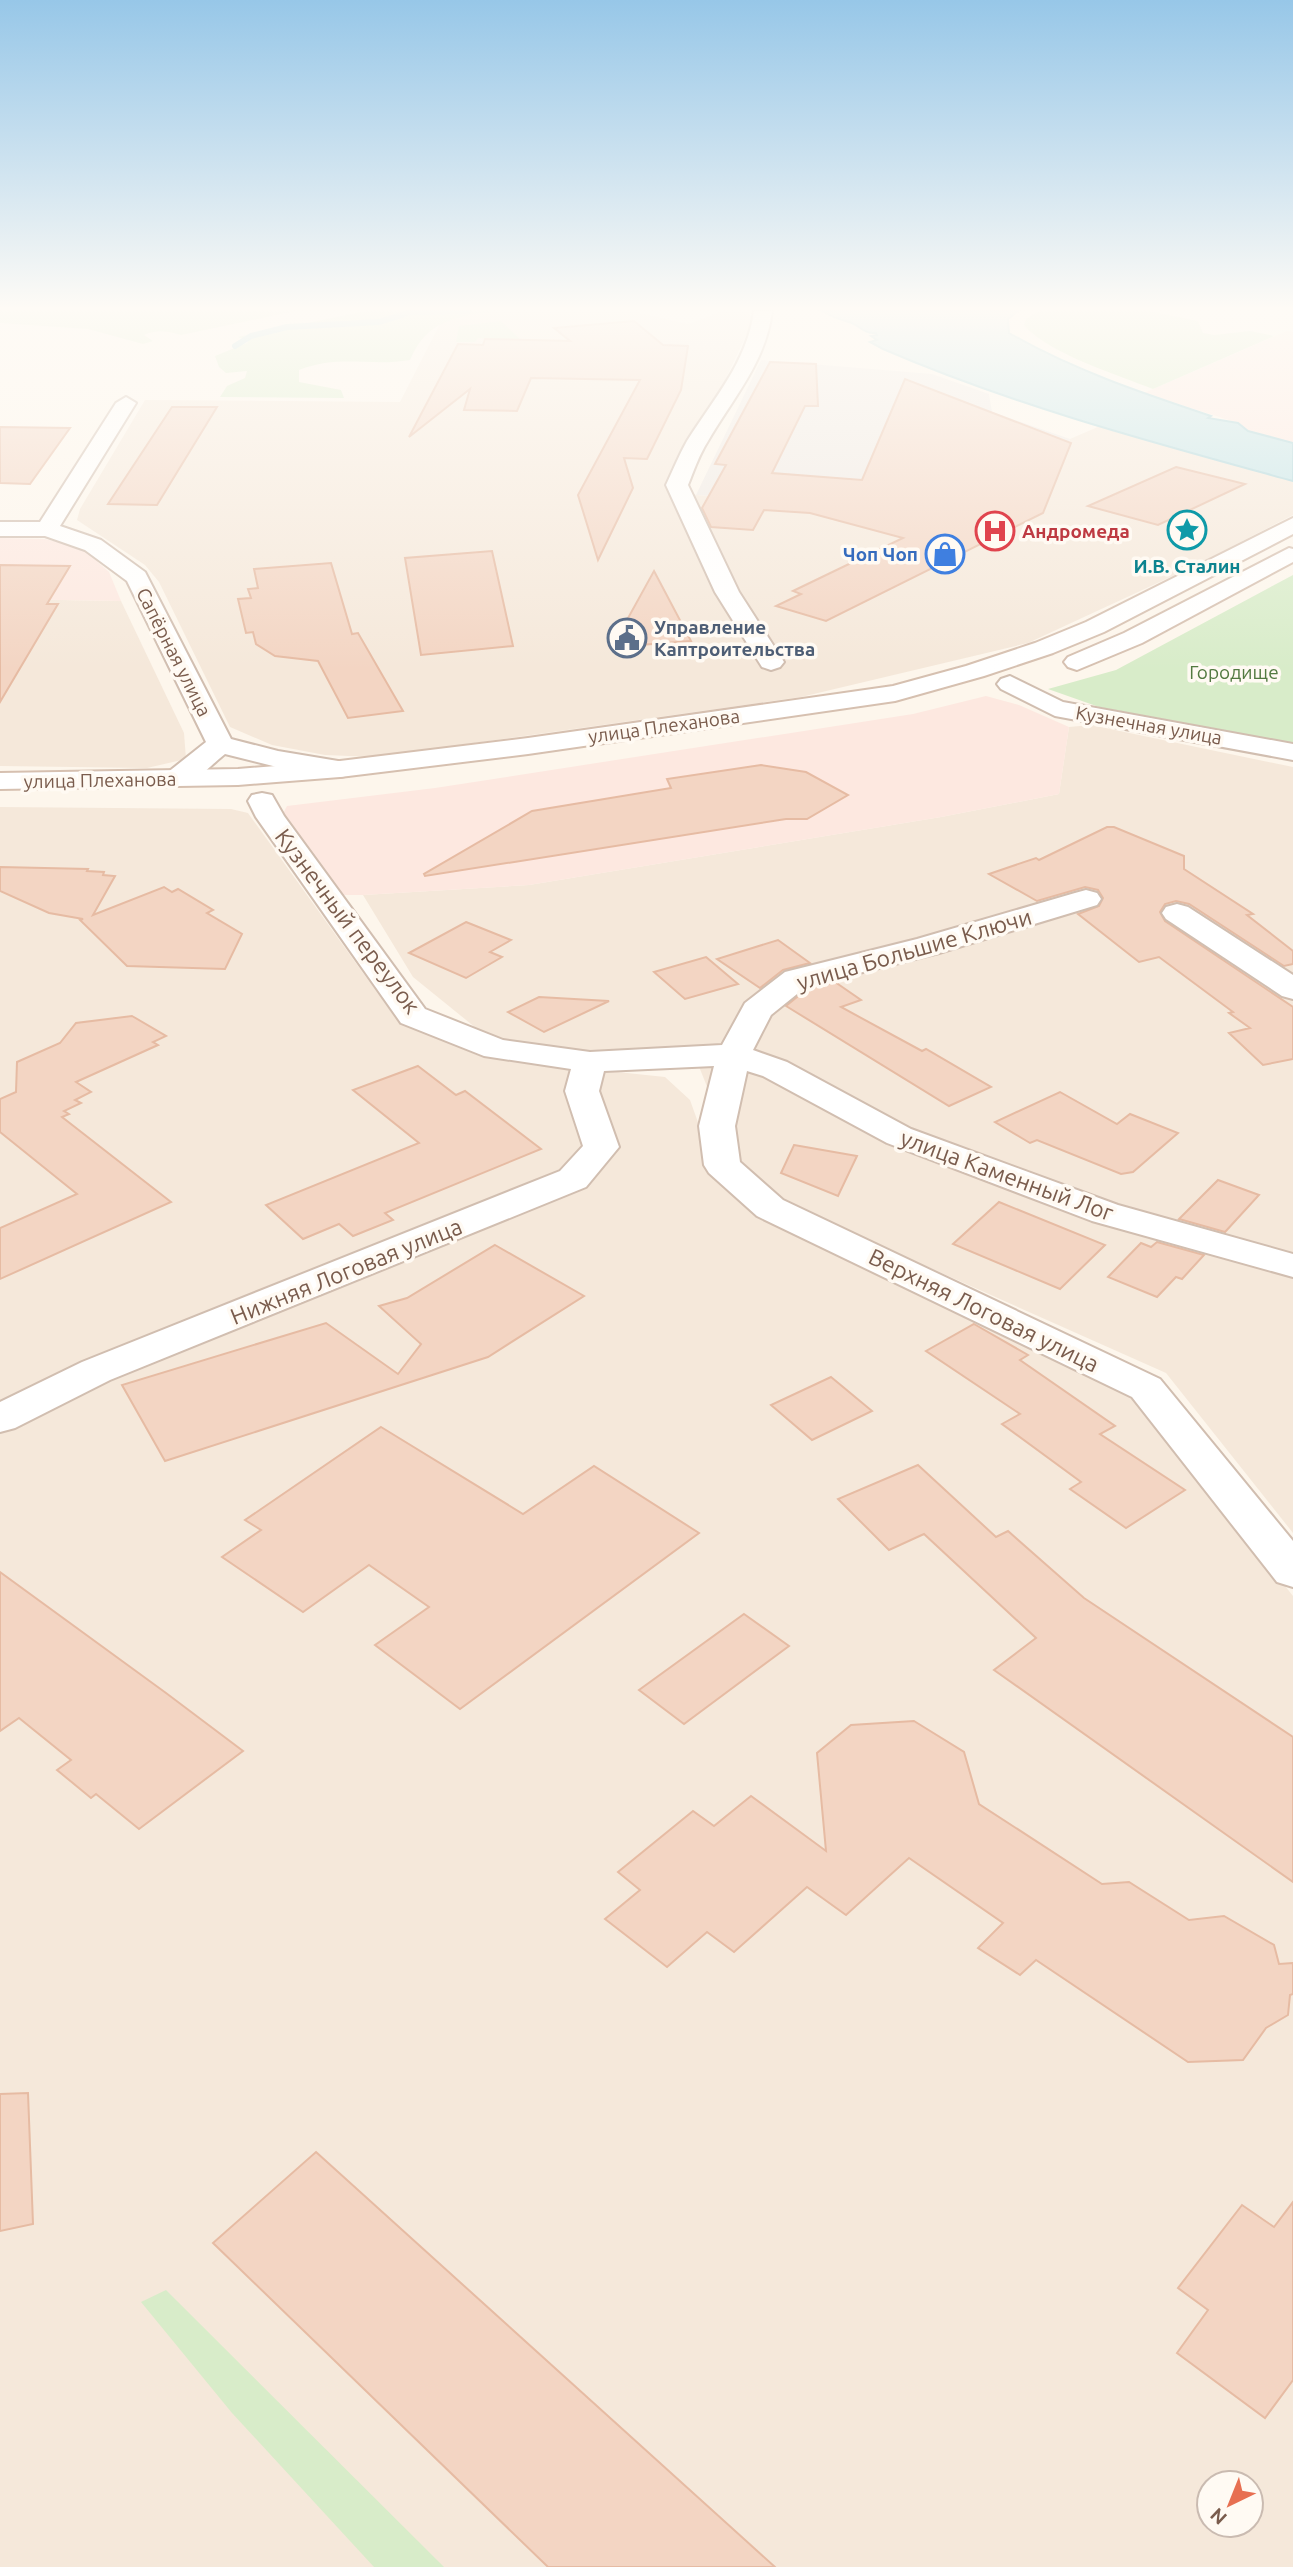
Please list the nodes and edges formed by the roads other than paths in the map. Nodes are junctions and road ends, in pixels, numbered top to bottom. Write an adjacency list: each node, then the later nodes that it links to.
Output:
1 (109, 431): 5 (street)
2 (704, 431): 7 (street)
3 (1293, 525): 11 (street, улица Плеханова)
4 (0, 529): 5 (street, Сапёрная улица)
5 (47, 529): 9 (street, Сапёрная улица)
6 (1293, 553): 8 (street, улица Плеханова)
7 (771, 662)
8 (1010, 684): 10 (street, Кузнечная улица); 14 (street, улица Плеханова)
9 (220, 744): 11 (street, Сапёрная улица); 12 (street, Сапёрная улица)
10 (1293, 752)
11 (340, 769): 12 (street, улица Плеханова)
12 (177, 779): 13 (street, улица Плеханова)
13 (0, 781)
14 (262, 801): 15 (street, улица Плеханова); 20 (street, Кузнечный переулок)
15 (0, 802)
16 (1086, 899): 19 (street, улица Большие Ключи)
17 (1177, 913): 18 (street)
18 (1293, 989)
19 (734, 1055): 20 (street, Кузнечный переулок); 21 (street, улица Каменный Лог); 23 (street, Верхняя Логовая улица)
20 (590, 1062): 22 (street, Нижняя Логовая улица)
21 (1293, 1266)
22 (0, 1419)
23 (1293, 1571)

